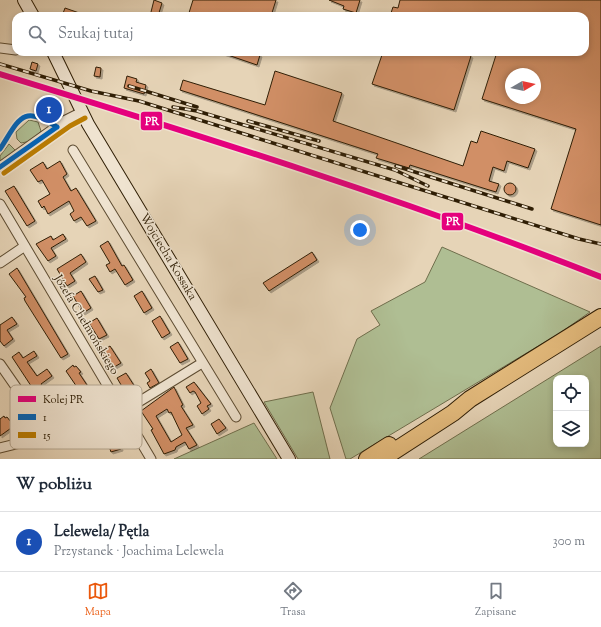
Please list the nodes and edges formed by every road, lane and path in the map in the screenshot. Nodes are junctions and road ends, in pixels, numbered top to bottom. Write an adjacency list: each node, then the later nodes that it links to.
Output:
1 (24, 0): 2 (street)
2 (31, 12)
3 (0, 48): 4 (street)
4 (12, 50)
5 (55, 56): 6 (street, Wojciecha Kossaka)
6 (82, 112): 8 (street); 24 (street, Wojciecha Kossaka)
7 (72, 150): 13 (street)
8 (0, 167)
9 (0, 204): 10 (street, Józefa Chełmońskiego)
10 (25, 246): 11 (street); 16 (street, Józefa Chełmońskiego)
11 (0, 263)
12 (601, 317): 17 (highway)
13 (202, 362): 18 (street); 19 (street)
14 (0, 364): 15 (street)
15 (15, 385)
16 (107, 385)
17 (470, 399): 25 (highway); 26 (highway)
18 (142, 400)
19 (236, 416)
20 (142, 444): 23 (street, Józefa Chełmońskiego)
21 (10, 446): 22 (street)
22 (0, 448)
23 (151, 459)
24 (289, 459)
25 (367, 459)
26 (382, 459)

